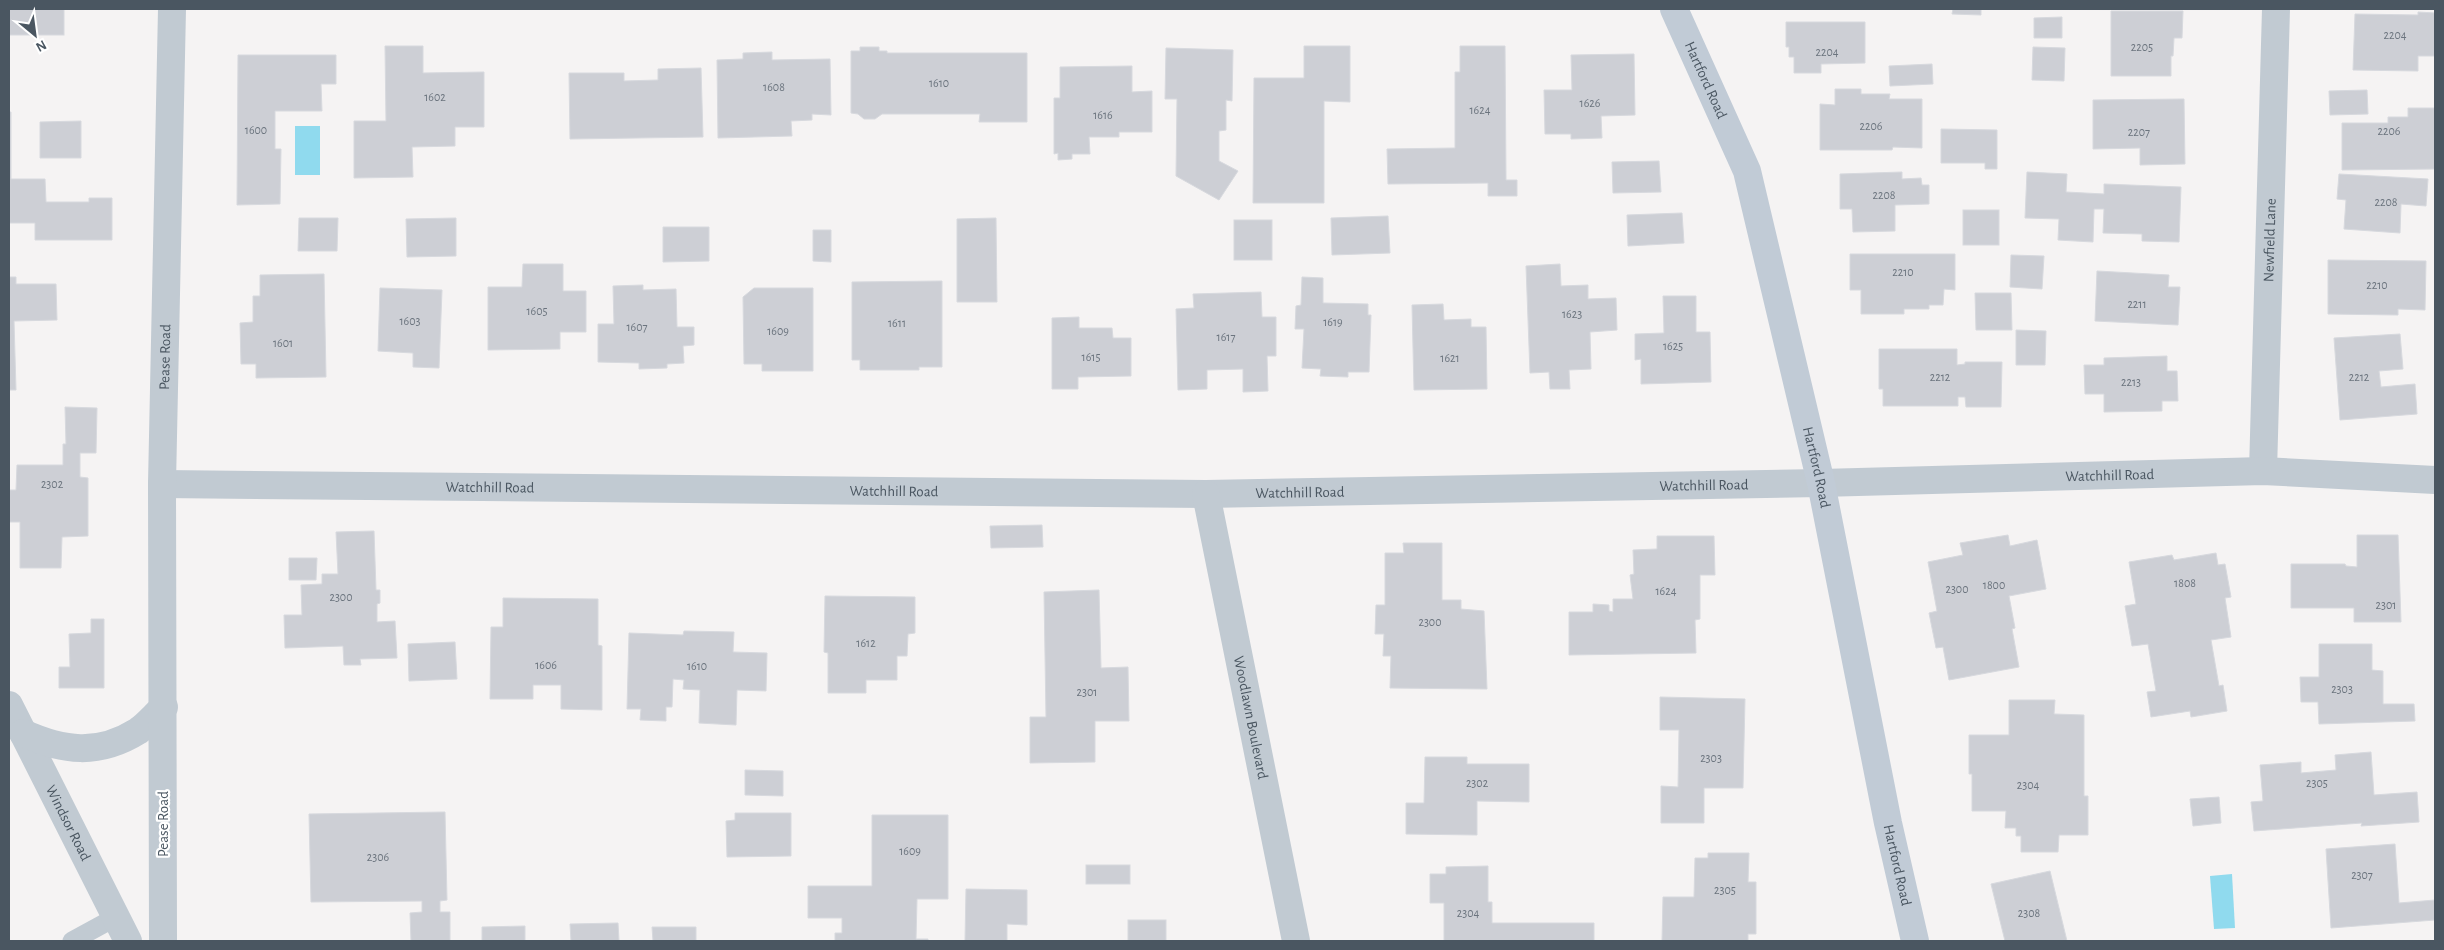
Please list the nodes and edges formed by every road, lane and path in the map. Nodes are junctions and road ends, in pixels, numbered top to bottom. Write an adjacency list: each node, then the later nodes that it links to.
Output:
1 (172, 9): 7 (street, Pease Road)
2 (1674, 9): 6 (street, Hartford Road)
3 (2276, 9): 4 (street, Newfield Lane)
4 (2263, 471): 5 (street, Watchhill Road); 6 (street, Watchhill Road)
5 (2435, 480)
6 (1821, 483): 8 (street, Watchhill Road); 17 (street, Hartford Road)
7 (162, 484): 8 (street, Watchhill Road); 10 (street, Pease Road)
8 (1206, 494): 16 (street, Woodlawn Boulevard)
9 (9, 705): 11 (street, Windsor Road)
10 (164, 707): 11 (street); 15 (street, Pease Road)
11 (23, 733): 12 (street, Windsor Road)
12 (116, 917): 13 (lane); 14 (street, Windsor Road)
13 (72, 941)
14 (128, 941)
15 (163, 941)
16 (1296, 941)
17 (1915, 941)

